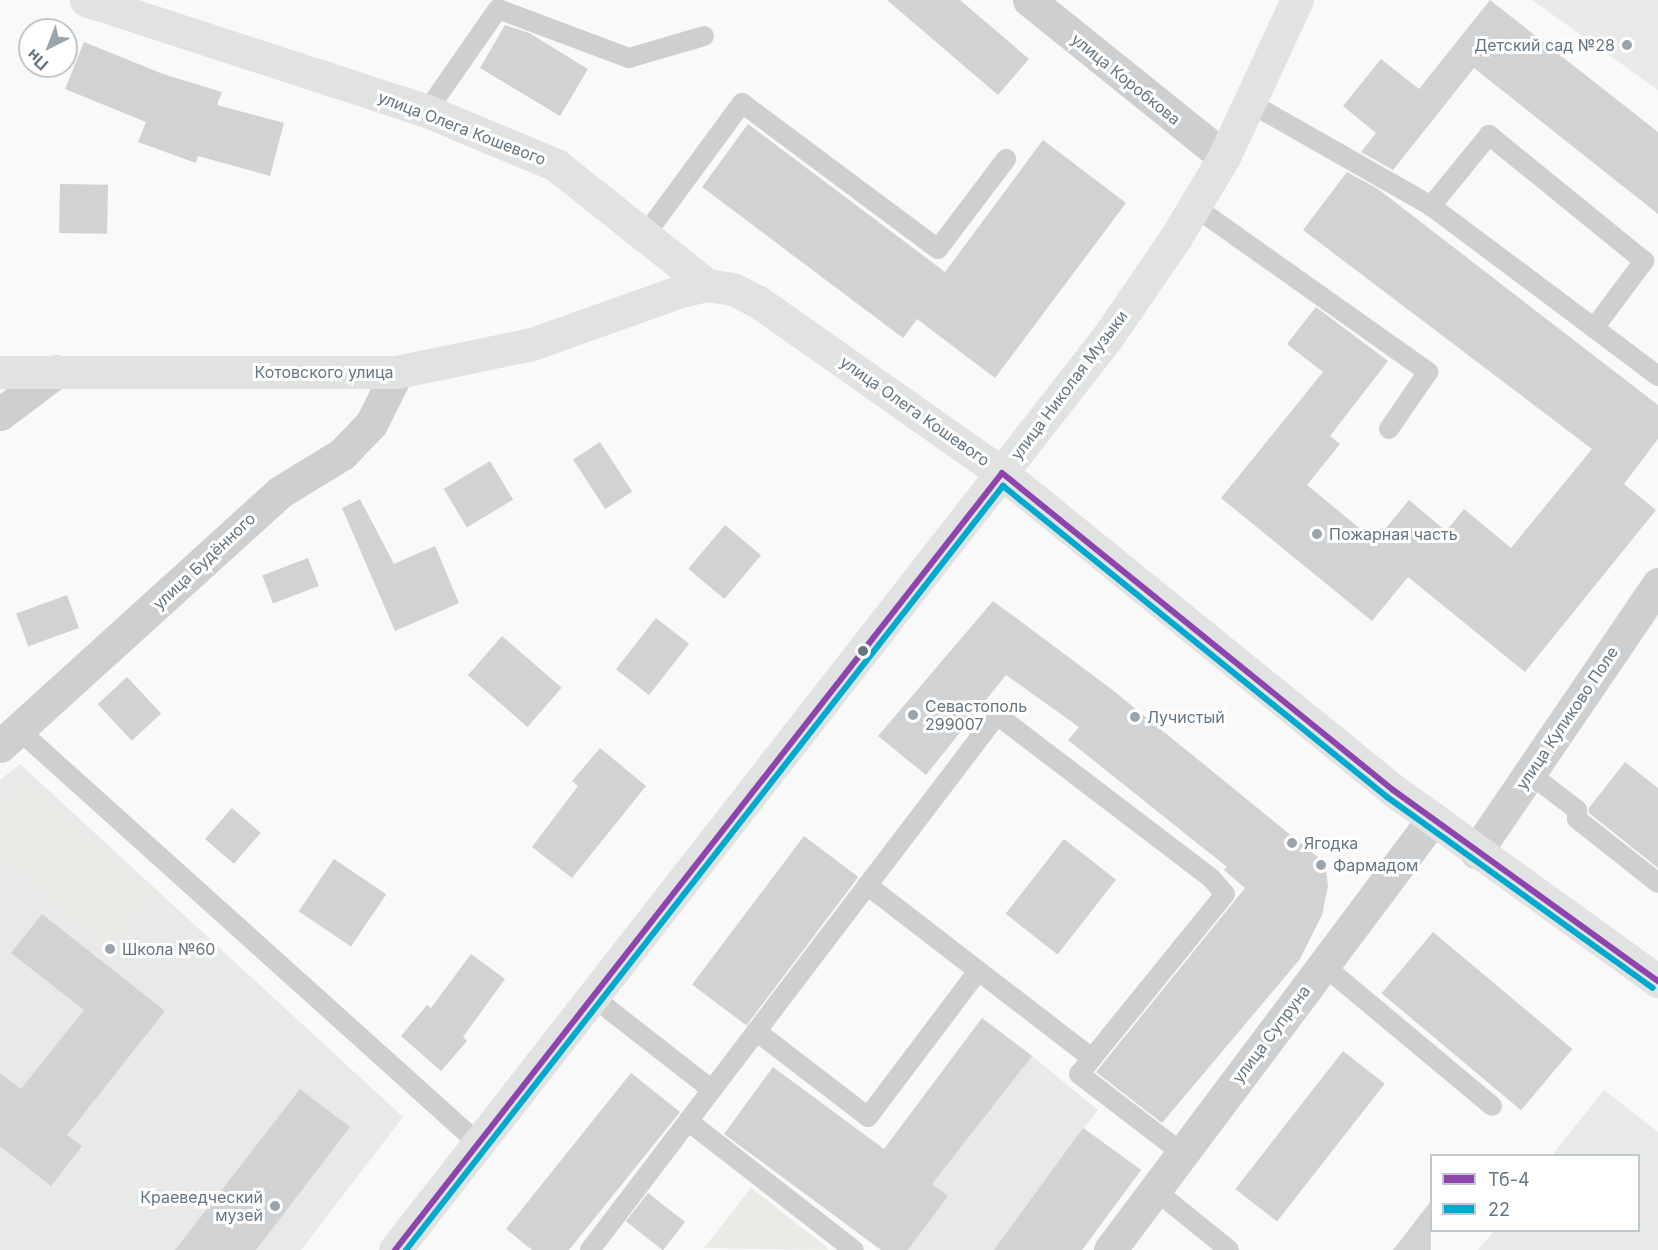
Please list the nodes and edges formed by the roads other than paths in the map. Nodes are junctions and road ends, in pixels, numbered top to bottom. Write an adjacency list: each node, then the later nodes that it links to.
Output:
1 (86, 0): 6 (main road, улица Олега Кошевого)
2 (1029, 0): 7 (street, улица Коробкова)
3 (1297, 0): 5 (main road, улица Николая Музыки)
4 (704, 36): 6 (lane)
5 (1250, 103): 7 (main road, улица Николая Музыки); 9 (lane)
6 (427, 111): 11 (main road, улица Олега Кошевого)
7 (1224, 157): 10 (main road, улица Николая Музыки)
8 (1006, 159): 11 (lane)
9 (1431, 206): 13 (lane); 13 (lane)
10 (1195, 207): 19 (lane); 20 (main road, улица Николая Музыки)
11 (645, 235): 12 (main road, улица Олега Кошевого)
12 (707, 285): 16 (main road, Котовского улица); 20 (main road, улица Олега Кошевого)
13 (1594, 328): 17 (lane)
14 (57, 371): 15 (main road, Котовского улица); 16 (main road, Котовского улица); 18 (street)
15 (0, 372)
16 (397, 372): 22 (street, улица Будённого)
17 (1658, 376)
18 (0, 414)
19 (1389, 429)
20 (1002, 473): 24 (main road, улица Олега Кошевого); 31 (main road, улица Николая Музыки)
21 (1657, 588): 23 (street, улица Куликово Поле)
22 (10, 738): 37 (lane)
23 (1529, 773): 25 (street, улица Куликово Поле); 26 (lane)
24 (1433, 819): 25 (main road, улица Олега Кошевого); 28 (street, улица Супруна)
25 (1476, 852): 30 (main road, улица Олега Кошевого)
26 (1658, 883)
27 (867, 885): 29 (lane); 32 (lane); 33 (lane)
28 (1323, 965): 35 (lane); 38 (street, улица Супруна)
29 (978, 970): 32 (lane); 33 (lane)
30 (1658, 981)
31 (593, 997): 34 (lane); 37 (main road, улица Николая Музыки)
32 (756, 1031): 34 (lane)
33 (1092, 1058): 38 (lane)
34 (712, 1090): 36 (lane)
35 (1492, 1106)
36 (688, 1121): 40 (lane); 42 (lane)
37 (478, 1143): 41 (main road, улица Николая Музыки)
38 (1182, 1153): 39 (street, улица Супруна)
39 (1155, 1190): 43 (street, улица Супруна); 44 (lane)
40 (849, 1249)
41 (395, 1250)
42 (590, 1250)
43 (1110, 1250)
44 (1229, 1250)

